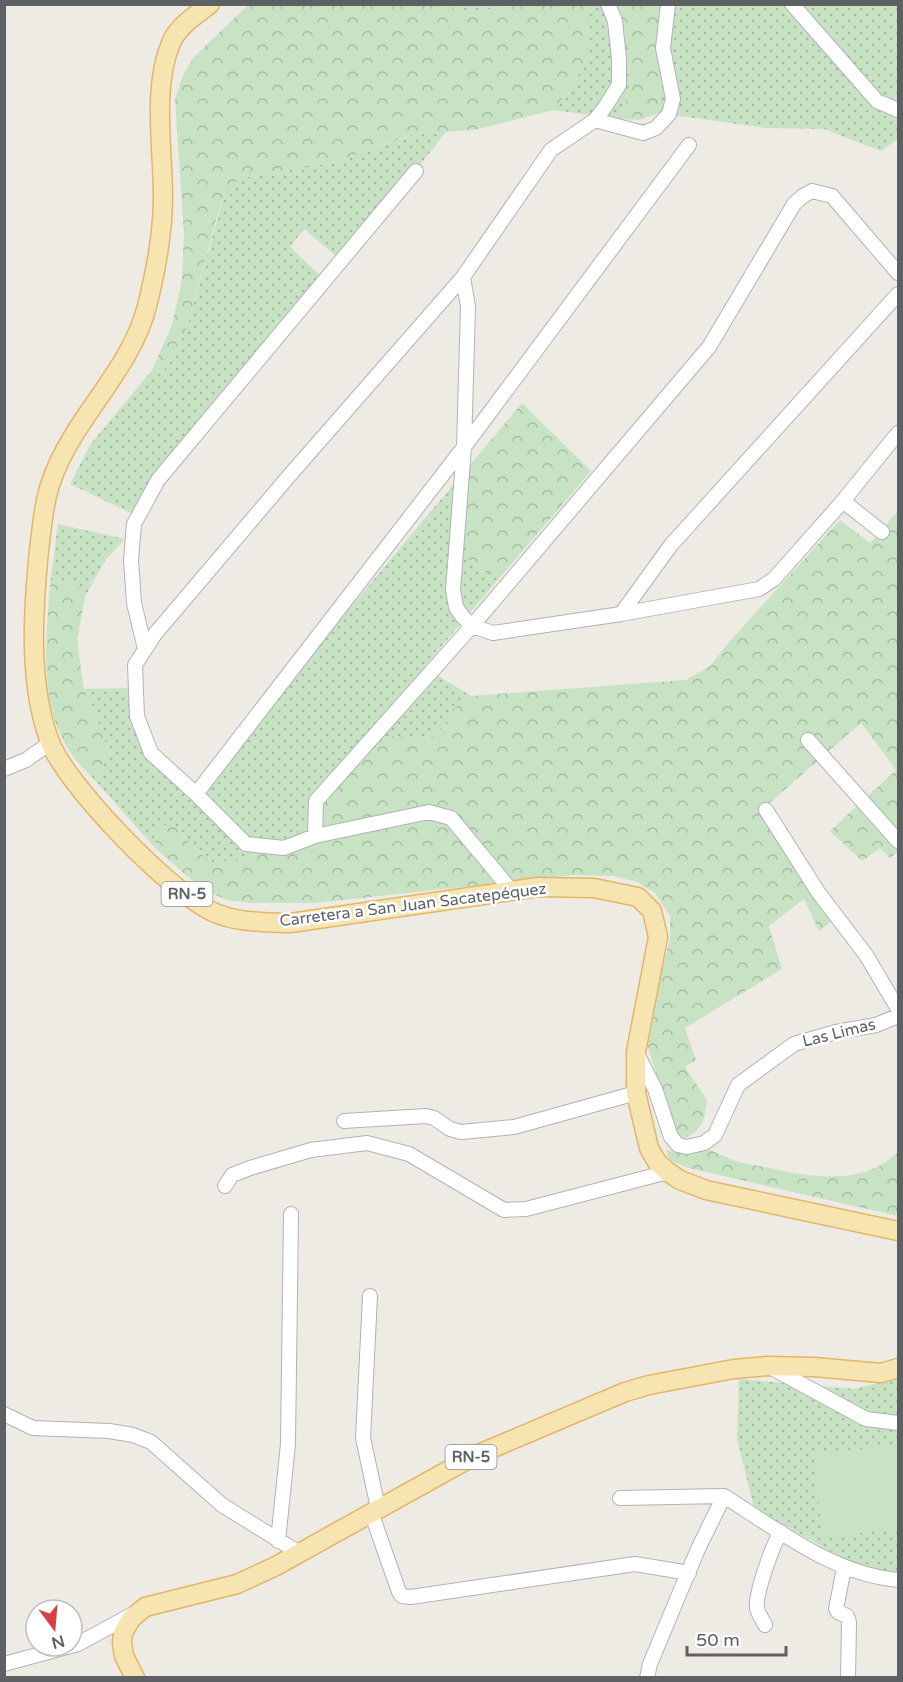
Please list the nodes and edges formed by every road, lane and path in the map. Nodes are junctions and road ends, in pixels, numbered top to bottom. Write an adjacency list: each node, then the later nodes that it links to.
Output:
1 (210, 4): 20 (main road, Carretera a San Juan Sacatepéquez / RN-5)
2 (608, 4): 6 (street)
3 (668, 4): 6 (street)
4 (792, 4): 5 (street)
5 (898, 110)
6 (595, 120): 10 (street)
7 (689, 145): 13 (street)
8 (416, 171): 18 (street)
9 (898, 273): 17 (street)
10 (464, 277): 13 (street); 18 (street)
11 (898, 294): 16 (street)
12 (898, 433): 14 (street)
13 (464, 447): 17 (street); 22 (street)
14 (843, 501): 15 (street); 16 (street)
15 (882, 532)
16 (621, 614): 17 (street)
17 (472, 626): 24 (street)
18 (145, 649): 22 (street)
19 (808, 740): 25 (street)
20 (50, 743): 21 (street); 26 (main road, Carretera a San Juan Sacatepéquez / RN-5)
21 (4, 769)
22 (196, 794): 24 (street)
23 (766, 810): 27 (street)
24 (315, 836): 26 (street)
25 (898, 841)
26 (511, 890): 29 (main road, Carretera a San Juan Sacatepéquez / RN-5)
27 (898, 1009)
28 (898, 1016): 29 (street, Las Limas)
29 (636, 1052): 30 (main road, Carretera a San Juan Sacatepéquez / RN-5)
30 (636, 1093): 31 (street); 32 (main road, Carretera a San Juan Sacatepéquez / RN-5)
31 (344, 1121)
32 (668, 1172): 33 (street); 35 (main road, Carretera a San Juan Sacatepéquez / RN-5)
33 (225, 1186)
34 (291, 1214): 45 (street)
35 (898, 1230)
36 (370, 1296): 43 (street)
37 (768, 1366): 38 (main road, RN-5); 40 (street); 43 (main road, RN-5)
38 (898, 1368)
39 (4, 1414): 45 (street)
40 (898, 1423)
41 (724, 1496): 42 (street); 44 (street); 48 (street)
42 (620, 1498)
43 (374, 1510): 46 (main road, RN-5); 48 (street)
44 (781, 1532): 47 (street); 51 (street)
45 (278, 1541): 46 (street)
46 (301, 1554): 50 (main road, RN-5)
47 (844, 1568): 49 (street); 55 (street)
48 (688, 1574): 54 (street)
49 (898, 1580)
50 (138, 1612): 52 (street); 53 (main road)
51 (765, 1625)
52 (4, 1664)
53 (135, 1677)
54 (646, 1677)
55 (848, 1677)

